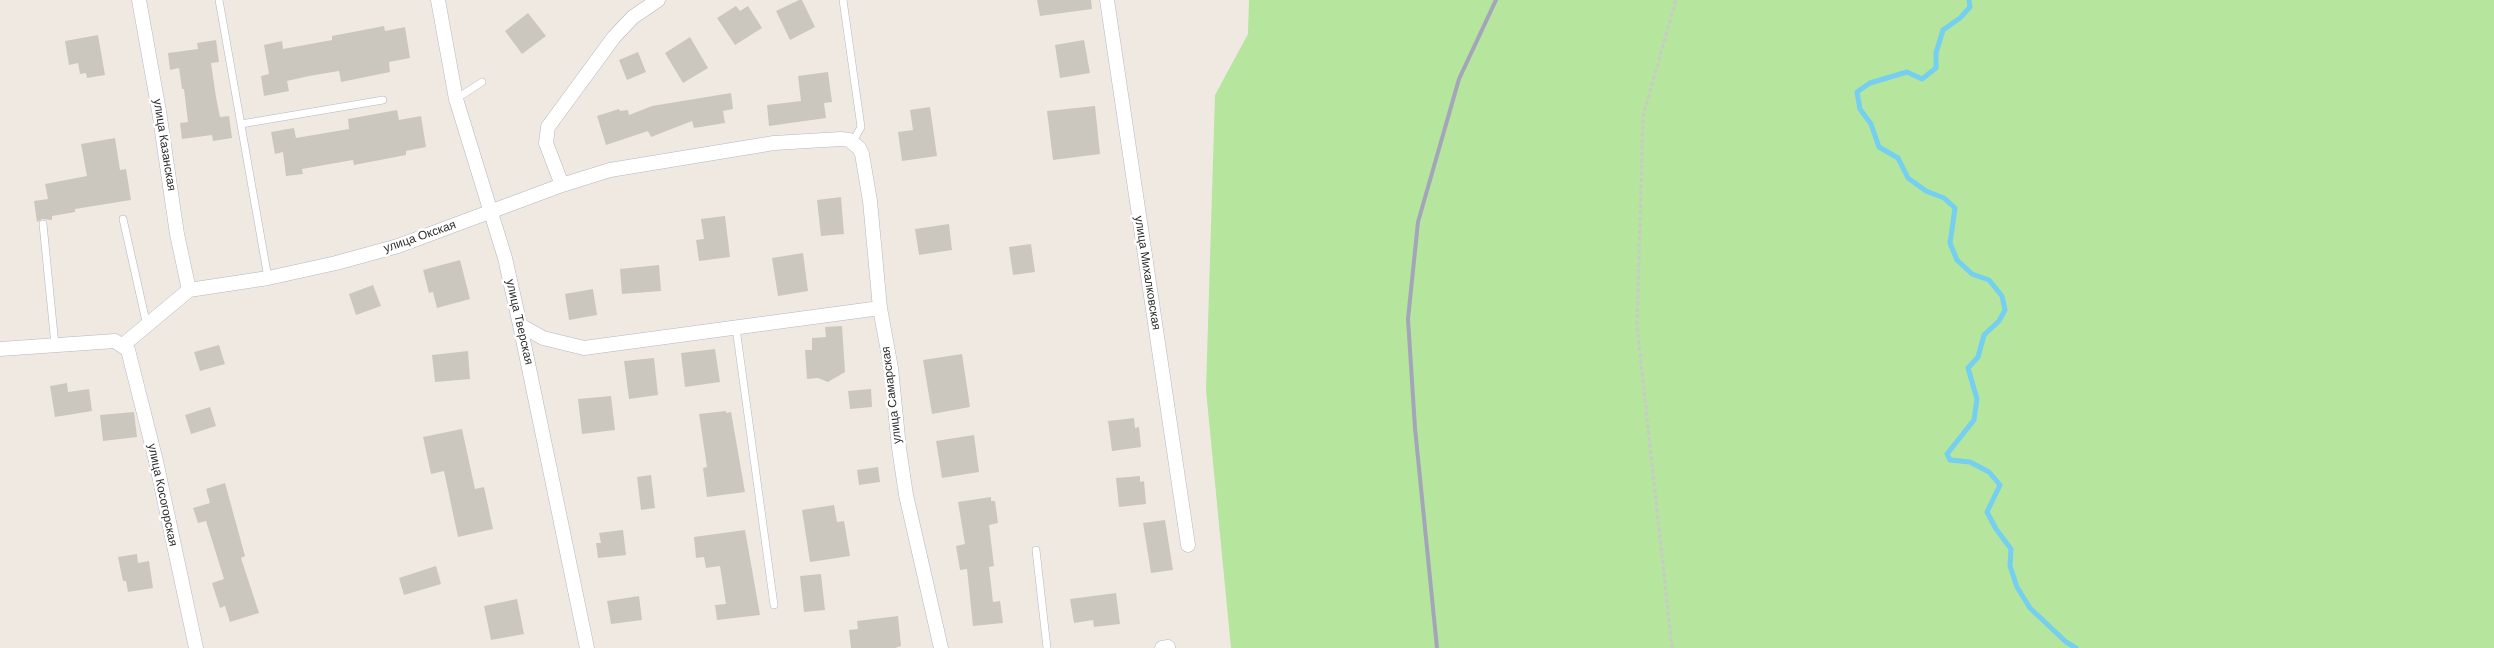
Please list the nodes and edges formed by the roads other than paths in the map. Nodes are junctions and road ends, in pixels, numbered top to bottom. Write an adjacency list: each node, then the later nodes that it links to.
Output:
1 (139, 0): 17 (street, улица Казанская)
2 (219, 0): 10 (lane)
3 (438, 0): 8 (street, улица Тверская)
4 (658, 0): 12 (street)
5 (843, 0): 11 (lane)
6 (1107, 0): 25 (street, улица Михалковская)
7 (482, 82): 8 (lane)
8 (456, 99): 13 (street, улица Тверская)
9 (383, 100): 10 (lane)
10 (241, 124): 16 (lane)
11 (852, 143): 12 (street, улица Окская); 18 (street, улица Самарская)
12 (562, 185): 13 (street, улица Окская)
13 (491, 212): 16 (street, улица Окская); 19 (street, улица Тверская)
14 (123, 219): 20 (lane)
15 (43, 224): 22 (lane)
16 (268, 278): 17 (street, улица Окская)
17 (189, 290): 20 (street)
18 (880, 308): 21 (street); 31 (street, улица Самарская)
19 (520, 325): 21 (street); 30 (street, улица Тверская)
20 (147, 326): 23 (street)
21 (736, 328): 27 (lane)
22 (54, 345): 23 (street); 24 (street)
23 (122, 345): 29 (street, улица Косогорская)
24 (0, 349)
25 (1188, 545)
26 (1036, 550): 32 (lane)
27 (774, 605)
28 (1168, 647): 33 (street)
29 (196, 648)
30 (587, 648)
31 (940, 648)
32 (1047, 648)
33 (1162, 648)

